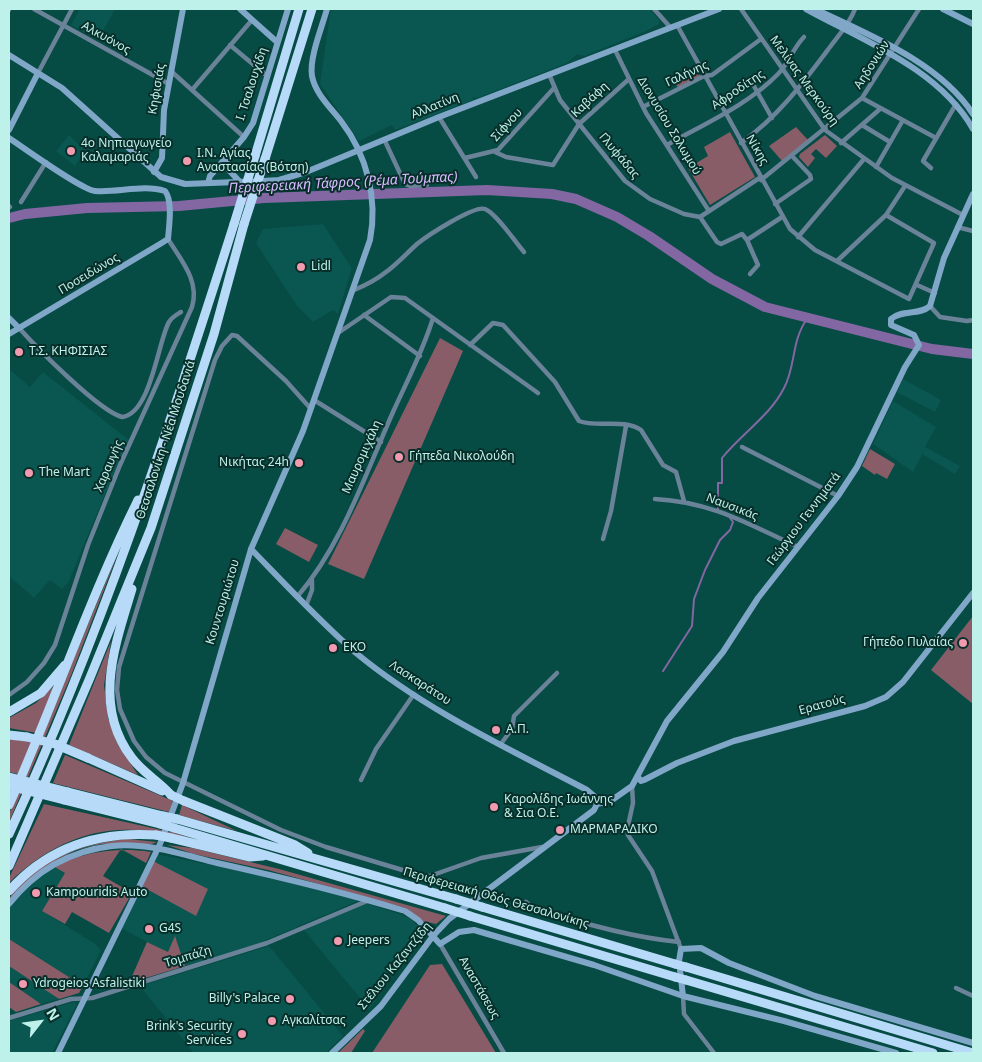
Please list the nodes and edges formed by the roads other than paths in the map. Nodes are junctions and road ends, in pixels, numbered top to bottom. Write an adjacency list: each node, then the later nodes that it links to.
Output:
1 (34, 9): 20 (street, Αλκυόνος)
2 (72, 9): 20 (street)
3 (183, 9): 31 (street, Κηφισιάς)
4 (240, 9): 17 (street)
5 (288, 9): 25 (street, Ι. Τσαλουχίδη)
6 (299, 9): 117 (highway, Θεσσαλονίκη - Νέα Μουδανιά, bridge)
7 (312, 9): 124 (highway, Θεσσαλονίκη - Νέα Μουδανιά, bridge)
8 (327, 9): 65 (street, Κουντουριώτου)
9 (654, 9): 21 (street)
10 (719, 9): 19 (street, Αλλατίνη)
11 (741, 9): 24 (street, Μελίνας Μερκούρη)
12 (806, 9): 22 (street)
13 (815, 9): 22 (street)
14 (855, 9): 22 (street)
15 (919, 9): 28 (street, Αηδονιών)
16 (943, 9): 18 (street)
17 (252, 20): 25 (street); 26 (street)
18 (973, 24)
19 (677, 25): 21 (street, Αλλατίνη); 35 (street, Νίκης)
20 (63, 26): 32 (street); 38 (street, Αλκυόνος)
21 (670, 27): 27 (street, Αλλατίνη)
22 (845, 27): 28 (street); 42 (street)
23 (804, 37): 30 (street, Αφροδίτης)
24 (761, 39): 30 (street, Μελίνας Μερκούρη); 35 (street, Γαλήνης)
25 (277, 42): 34 (street, Ι. Τσαλουχίδη)
26 (230, 45): 34 (street); 40 (street)
27 (615, 50): 33 (street, Αλλατίνη); 37 (street, Διονυσίου Σολωμού)
28 (893, 52): 43 (street, Αηδονιών); 44 (street); 48 (street)
29 (9, 55): 32 (street, Αλλατίνη)
30 (782, 70): 41 (street, Αφροδίτης); 42 (street, Μελίνας Μερκούρη)
31 (172, 72): 38 (street, Κηφισιάς); 40 (street)
32 (38, 73): 54 (street); 74 (street, Αλλατίνη)
33 (549, 74): 39 (street, Γλυφάδας); 49 (street, Αλλατίνη)
34 (267, 76): 57 (street, Ι. Τσαλουχίδη)
35 (704, 76): 45 (street, Γαλήνης); 47 (street, Νίκης)
36 (750, 78): 41 (street)
37 (629, 79): 45 (street, Διονυσίου Σολωμού); 52 (street, Καβάφη)
38 (169, 84): 74 (street, Κηφισιάς)
39 (554, 88): 52 (street, Γλυφάδας); 66 (street, Σίφνου)
40 (192, 90): 57 (street)
41 (757, 91): 47 (street, Αφροδίτης); 50 (street)
42 (796, 92): 50 (street); 55 (street, Μελίνας Μερκούρη)
43 (862, 98): 46 (street); 55 (street, Αηδονιών)
44 (956, 104): 56 (street); 59 (street)
45 (643, 107): 64 (street, Διονυσίου Σολωμού)
46 (880, 109): 51 (street); 53 (street)
47 (724, 112): 61 (street, Νίκης); 64 (street, Αφροδίτης)
48 (973, 114)
49 (439, 117): 60 (street, Αλλατίνη); 69 (street)
50 (772, 118): 61 (street)
51 (903, 120): 59 (street); 62 (street)
52 (579, 124): 66 (street, Καβάφη); 87 (street, Γλυφάδας)
53 (862, 125): 62 (street); 63 (street)
54 (9, 130)
55 (825, 130): 63 (street, Μελίνας Μερκούρη); 68 (street, Αηδονιών)
56 (973, 130)
57 (244, 137): 67 (street, Ι. Τσαλουχίδη)
58 (9, 138): 71 (street)
59 (936, 138): 73 (street)
60 (384, 139): 65 (street, Αλλατίνη); 79 (street)
61 (741, 142): 76 (street, Νίκης)
62 (890, 142): 72 (street)
63 (841, 143): 70 (street, Μελίνας Μερκούρη)
64 (668, 145): 84 (street, Διονυσίου Σολωμού)
65 (358, 150): 77 (street, Αλλατίνη); 98 (street, Κουντουριώτου)
66 (495, 152): 69 (street, Σίφνου)
67 (228, 156): 77 (street); 78 (street, Ι. Τσαλουχίδη)
68 (792, 156): 76 (street, Αηδονιών); 83 (street)
69 (465, 158): 75 (street)
70 (864, 159): 72 (street, Μελίνας Μερκούρη); 91 (street)
71 (46, 162): 82 (street); 92 (street)
72 (876, 167): 80 (street, Μελίνας Μερκούρη)
73 (931, 168)
74 (154, 172): 78 (street, Αλλατίνη)
75 (476, 177)
76 (761, 178): 83 (street, Νίκης); 84 (street, Αηδονιών)
77 (239, 182): 78 (street, Αλλατίνη)
78 (208, 183)
79 (427, 185)
80 (905, 186): 85 (street); 86 (street, Μελίνας Μερκούρη)
81 (973, 194): 86 (street)
82 (21, 202)
83 (775, 204): 88 (street, Νίκης)
84 (709, 211): 87 (street, Αηδονιών)
85 (886, 215): 95 (street); 97 (street)
86 (963, 215): 89 (street)
87 (700, 216): 93 (street)
88 (782, 217): 91 (street, Νίκης); 93 (street)
89 (957, 227): 90 (street); 99 (street)
90 (973, 231)
91 (798, 237): 95 (street, Νίκης)
92 (168, 239): 106 (street, Ποσειδώνος); 132 (street, Χαραυγής)
93 (747, 240): 96 (street)
94 (524, 252): 98 (street)
95 (837, 261): 97 (street, Νίκης)
96 (750, 274)
97 (917, 285): 99 (street)
98 (351, 292): 107 (street, Κουντουριώτου)
99 (935, 293): 100 (street)
100 (930, 306): 105 (street); 118 (street, Γεώργιου Γεννηματά)
101 (181, 312): 106 (street)
102 (364, 315): 104 (street); 107 (street); 110 (street)
103 (9, 318): 106 (street)
104 (433, 318): 109 (street); 110 (street, Μαυρομιχάλη)
105 (973, 320)
106 (19, 328): 108 (street, Ποσειδώνος)
107 (338, 333): 112 (street, Κουντουριώτου)
108 (9, 334)
109 (470, 345): 111 (street); 114 (street)
110 (420, 356): 115 (street, Μαυρομιχάλη)
111 (538, 393)
112 (314, 400): 113 (street, Κουντουριώτου); 115 (street)
113 (311, 409): 123 (street, Κουντουριώτου); 139 (street)
114 (626, 426): 120 (street); 121 (street)
115 (381, 442): 125 (street, Μαυρομιχάλη)
116 (742, 447): 118 (street)
117 (152, 472): 129 (highway); 147 (highway, Θεσσαλονίκη - Νέα Μουδανιά)
118 (838, 496): 122 (street, Γεώργιου Γεννηματά)
119 (655, 499): 120 (street, Ναυσικάς)
120 (684, 501): 122 (street, Ναυσικάς)
121 (604, 539)
122 (798, 547): 137 (street, Γεώργιου Γεννηματά)
123 (251, 550): 127 (street, Λασκαράτου); 139 (street, Κουντουριώτου)
124 (138, 562): 142 (highway); 152 (highway, Θεσσαλονίκη - Νέα Μουδανιά)
125 (312, 580): 127 (street, Μαυρομιχάλη); 128 (street)
126 (973, 593): 137 (street, Ερατούς)
127 (297, 597): 128 (street, Λασκαράτου)
128 (306, 606): 131 (street, Λασκαράτου)
129 (71, 657): 133 (highway); 145 (highway)
130 (557, 673): 135 (street)
131 (414, 694): 135 (street, Λασκαράτου); 138 (street)
132 (9, 695)
133 (9, 712)
134 (9, 735): 142 (highway, bridge)
135 (500, 745): 144 (street, Λασκαράτου)
136 (9, 777): 143 (highway, Περιφερειακή Οδός Θεσσαλονίκης, bridge)
137 (638, 777): 141 (street, Γεώργιου Γεννηματά)
138 (361, 780)
139 (183, 783): 148 (street); 149 (street, Κουντουριώτου)
140 (9, 786): 143 (highway, Περιφερειακή Οδός Θεσσαλονίκης, bridge)
141 (632, 786): 144 (street, Γεώργιου Γεννηματά); 158 (street)
142 (171, 795): 151 (highway, bridge)
143 (66, 796): 146 (highway, Περιφερειακή Οδός Θεσσαλονίκης, bridge)
144 (597, 804): 148 (street, Στέλιου Καζαντζίδη)
145 (9, 805)
146 (176, 823): 150 (highway, Περιφερειακή Οδός Θεσσαλονίκης); 151 (highway, Περιφερειακή Οδός Θεσσαλονίκης)
147 (9, 834)
148 (543, 847): 157 (street, Στέλιου Καζαντζίδη)
149 (156, 850): 154 (street, Αναστάσεως); 156 (street, Αναστάσεως); 164 (street, Κουντουριώτου)
150 (270, 856): 153 (highway, bridge); 172 (highway, Περιφερειακή Οδός Θεσσαλονίκης, bridge)
151 (317, 858): 173 (highway, Περιφερειακή Οδός Θεσσαλονίκης, bridge)
152 (9, 866)
153 (9, 891)
154 (368, 900): 157 (street, Αναστάσεως); 164 (street, Τομπάζη)
155 (526, 902): 158 (street)
156 (9, 904)
157 (433, 936): 159 (street, Αναστάσεως); 168 (street, Στέλιου Καζαντζίδη)
158 (679, 942): 160 (street)
159 (440, 944): 162 (street); 169 (street, Αναστάσεως)
160 (681, 949): 162 (street); 166 (street)
161 (956, 988): 163 (street)
162 (683, 996): 170 (street); 171 (street)
163 (973, 996)
164 (84, 999): 165 (street, Τομπάζη); 167 (street, Κουντουριώτου)
165 (9, 1018)
166 (973, 1043)
167 (58, 1053)
168 (332, 1053)
169 (504, 1053)
170 (714, 1053)
171 (896, 1053)
172 (932, 1053)
173 (973, 1053)

